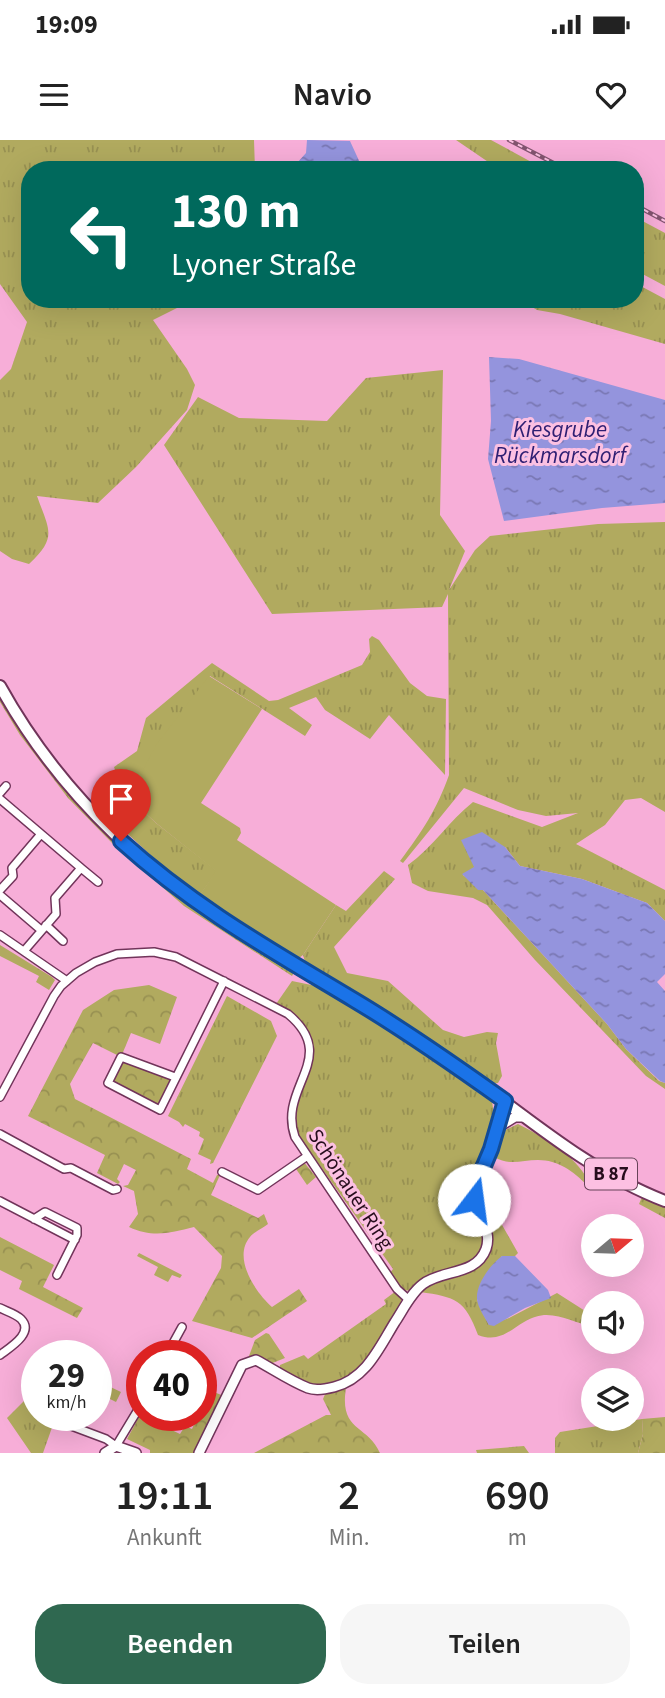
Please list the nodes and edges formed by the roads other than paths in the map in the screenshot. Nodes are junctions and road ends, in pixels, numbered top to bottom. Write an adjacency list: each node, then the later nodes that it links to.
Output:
1 (0, 685): 17 (main road, B 87)
2 (6, 786): 3 (street)
3 (0, 793)
4 (0, 799): 5 (street)
5 (41, 834): 6 (street); 8 (street)
6 (81, 868): 7 (street); 9 (street)
7 (97, 882)
8 (0, 893): 9 (street)
9 (43, 928): 11 (street); 12 (street)
10 (0, 935): 12 (street)
11 (64, 941)
12 (24, 951): 13 (street)
13 (67, 981): 14 (street, Schönauer Ring); 16 (street, Schönauer Ring)
14 (224, 981): 15 (street); 21 (street, Schönauer Ring)
15 (175, 1077): 15 (street)
16 (0, 1097)
17 (505, 1101): 18 (main road, B 87); 19 (street)
18 (527, 1117): 19 (street); 25 (main road, B 87)
19 (496, 1129): 27 (street)
20 (0, 1134): 23 (street)
21 (306, 1157): 22 (street); 27 (street, Schönauer Ring)
22 (222, 1172)
23 (117, 1189)
24 (0, 1201): 26 (street)
25 (665, 1201)
26 (57, 1275)
27 (409, 1300): 37 (street)
28 (0, 1308): 31 (street)
29 (182, 1327): 30 (street)
30 (175, 1340)
31 (0, 1355)
32 (126, 1429): 34 (street)
33 (85, 1431): 34 (street)
34 (116, 1446): 35 (street); 36 (street)
35 (105, 1453)
36 (136, 1453)
37 (199, 1453)

